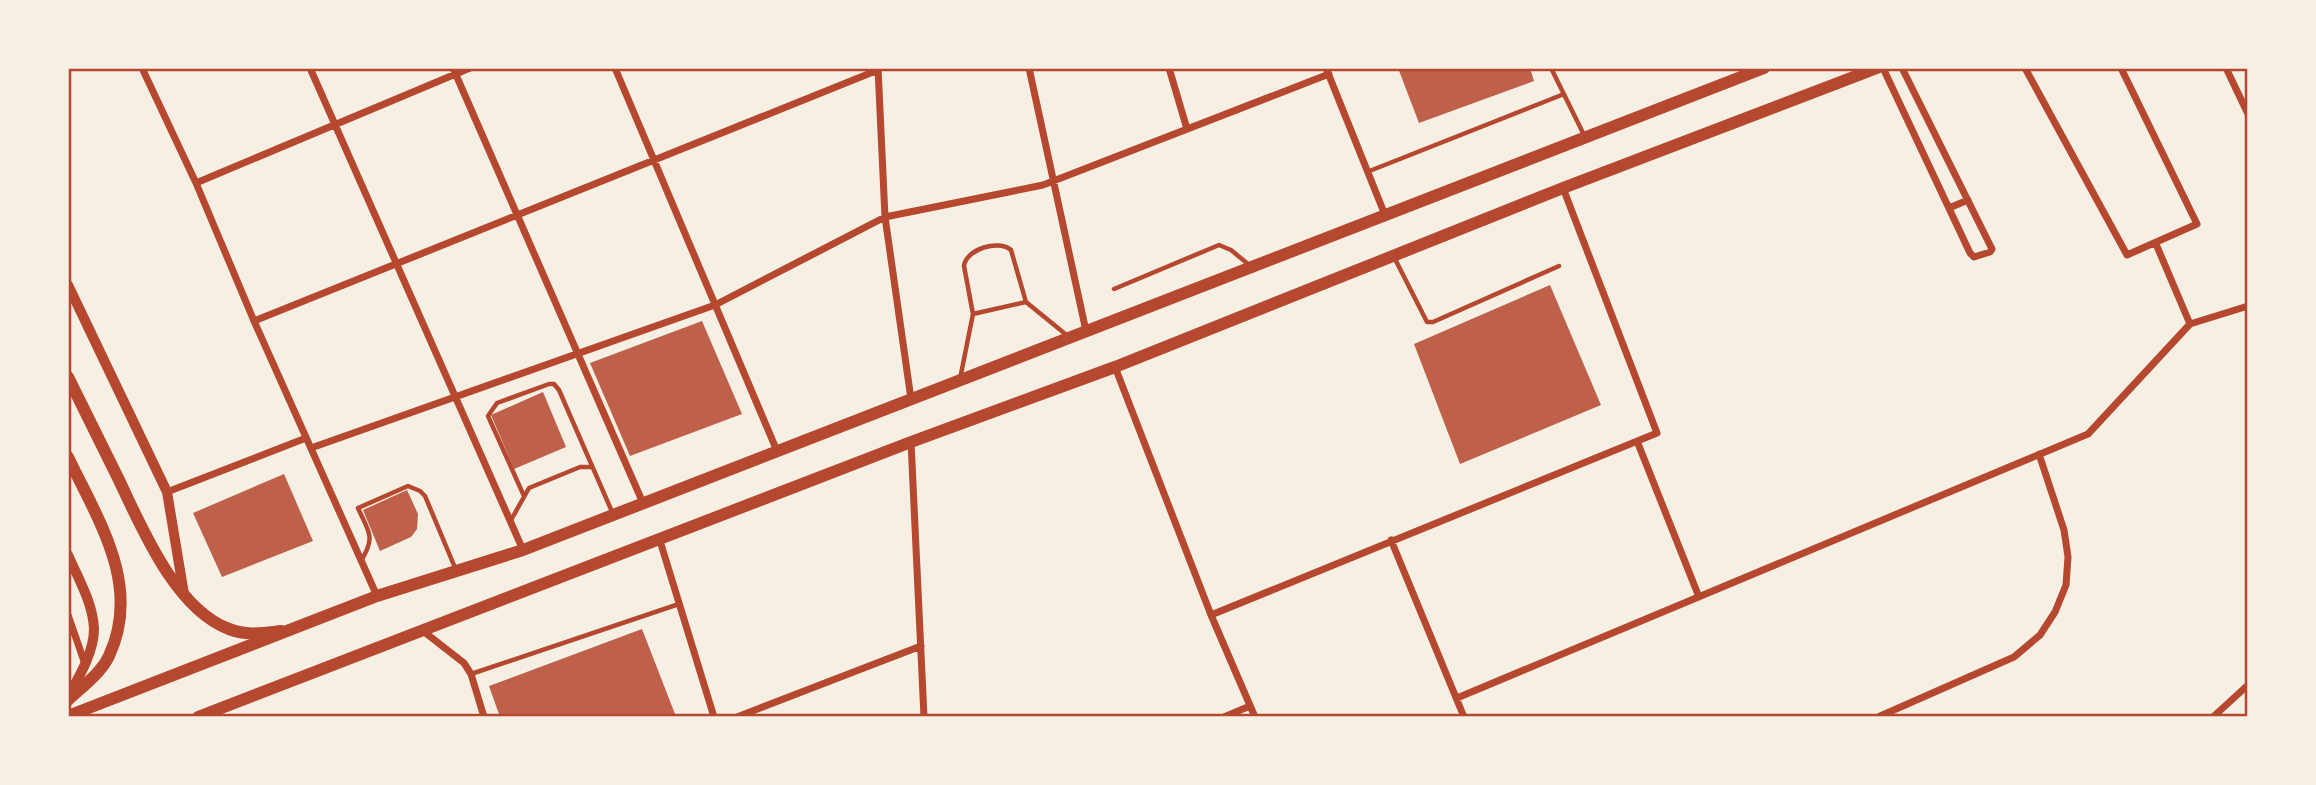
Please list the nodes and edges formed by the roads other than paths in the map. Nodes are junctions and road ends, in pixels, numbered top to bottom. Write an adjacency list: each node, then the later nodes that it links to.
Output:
1 (142, 68): 26 (street)
2 (310, 68): 20 (street)
3 (470, 68): 16 (street)
4 (615, 68): 23 (street)
5 (1029, 68): 25 (street)
6 (1169, 68): 21 (street)
7 (1551, 68): 18 (lane)
8 (1764, 68): 22 (main road)
9 (1877, 68): 27 (main road)
10 (1882, 68): 29 (street)
11 (1902, 68): 28 (street)
12 (2025, 68): 33 (street)
13 (2121, 68): 33 (street)
14 (2226, 68): 19 (street)
15 (878, 69): 23 (street); 32 (street)
16 (455, 71): 20 (street); 30 (street)
17 (1328, 71): 21 (street); 24 (street)
18 (1564, 94): 22 (lane); 24 (lane)
19 (2248, 114)
20 (335, 124): 26 (street); 35 (street)
21 (1186, 129): 25 (street)
22 (1585, 138): 31 (main road)
23 (654, 160): 30 (street); 41 (street)
24 (1367, 172): 31 (street)
25 (1053, 181): 32 (street); 46 (street)
26 (196, 183): 44 (street)
27 (1563, 188): 34 (main road); 55 (street)
28 (1968, 200): 29 (street); 29 (street)
29 (1949, 208)
30 (517, 215): 35 (street); 48 (street)
31 (1385, 215): 37 (main road)
32 (885, 217): 41 (street); 53 (street)
33 (2156, 244): 45 (street)
34 (1393, 255): 36 (lane); 49 (main road)
35 (397, 263): 44 (street); 52 (street)
36 (1559, 266)
37 (1251, 267): 39 (lane); 46 (main road)
38 (68, 285): 62 (street)
39 (1114, 289)
40 (1026, 302): 43 (lane); 43 (lane); 47 (lane)
41 (715, 304): 48 (street); 58 (street)
42 (2248, 306): 45 (street)
43 (973, 314): 51 (lane)
44 (254, 321): 54 (street)
45 (2190, 324): 59 (street)
46 (1086, 331): 47 (main road)
47 (1069, 338): 51 (main road)
48 (578, 353): 52 (street); 64 (street)
49 (1115, 367): 56 (main road); 78 (street)
50 (68, 377): 73 (main road)
51 (960, 380): 53 (main road)
52 (456, 397): 57 (street); 66 (street)
53 (911, 399): 58 (main road)
54 (306, 438): 57 (street); 62 (street)
55 (1637, 441): 67 (street); 75 (street)
56 (912, 442): 68 (main road); 81 (street)
57 (311, 448): 71 (street)
58 (777, 452): 64 (main road)
59 (2039, 454): 75 (street); 97 (street)
60 (68, 457): 85 (main road)
61 (592, 467): 63 (lane); 63 (lane); 65 (lane)
62 (167, 492): 73 (street)
63 (524, 496): 66 (lane)
64 (643, 503): 65 (main road)
65 (614, 515): 69 (main road)
66 (511, 520): 69 (street)
67 (1391, 540): 78 (street); 86 (street)
68 (660, 541): 76 (street); 80 (main road)
69 (523, 550): 72 (main road)
70 (68, 555): 82 (street)
71 (361, 561): 72 (lane); 74 (street)
72 (456, 571): 74 (main road)
73 (184, 594): 79 (main road)
74 (377, 596): 79 (main road)
75 (1699, 597): 86 (street)
76 (679, 604): 83 (lane); 91 (street)
77 (68, 615): 82 (street)
78 (1211, 615): 87 (street)
79 (289, 630): 88 (main road)
80 (423, 631): 83 (street); 89 (main road)
81 (921, 646): 92 (street); 93 (street)
82 (85, 664): 85 (street)
83 (471, 674): 90 (street)
84 (2248, 685): 98 (street)
85 (68, 698)
86 (1457, 698): 96 (street)
87 (1250, 706): 94 (street); 95 (street)
88 (68, 716)
89 (198, 717)
90 (484, 717)
91 (713, 717)
92 (737, 717)
93 (924, 717)
94 (1224, 717)
95 (1255, 717)
96 (1464, 717)
97 (1878, 717)
98 (2213, 717)

